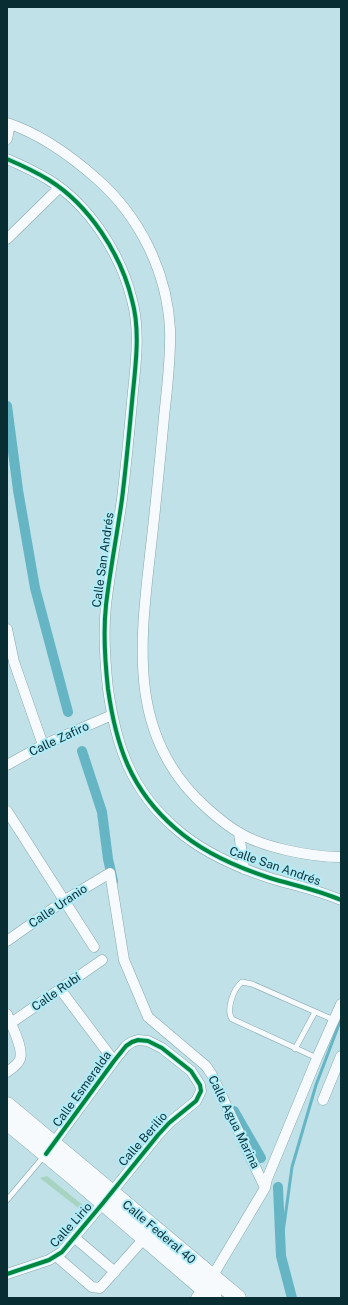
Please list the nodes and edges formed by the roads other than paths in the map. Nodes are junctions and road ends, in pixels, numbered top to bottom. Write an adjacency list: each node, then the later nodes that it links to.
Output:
1 (8, 123): 2 (street); 11 (street)
2 (7, 139)
3 (7, 159): 4 (street, Calle San Andrés)
4 (59, 188): 5 (street); 7 (street, Calle San Andrés)
5 (7, 239)
6 (7, 629): 8 (street)
7 (112, 715): 8 (street, Calle Zafiro); 13 (street, Calle San Andrés)
8 (43, 745): 9 (street, Calle Zafiro)
9 (7, 765)
10 (7, 811): 15 (street)
11 (239, 833): 12 (street); 13 (street)
12 (341, 858)
13 (244, 869): 16 (street, Calle San Andrés)
14 (110, 873): 15 (street, Calle Uranio); 34 (street, Calle Agua Marina)
15 (65, 900): 17 (street, Calle Uranio); 18 (street)
16 (341, 900)
17 (7, 941)
18 (94, 947)
19 (102, 960): 20 (street, Calle Rubí)
20 (60, 988): 23 (street, Calle Rubí); 28 (street)
21 (341, 1004): 24 (street)
22 (315, 1012): 24 (lane); 25 (lane); 25 (lane)
23 (9, 1019): 29 (street)
24 (334, 1020): 27 (street)
25 (295, 1049): 27 (lane)
26 (341, 1056): 31 (street)
27 (317, 1058): 34 (street)
28 (114, 1061): 30 (street, Calle Esmeralda); 33 (street, Calle Esmeralda)
29 (7, 1072)
30 (201, 1091): 35 (street, Calle Berilio)
31 (323, 1100)
32 (9, 1115): 33 (main road, Calle Federal 40)
33 (50, 1149): 35 (main road, Calle Federal 40); 36 (lane)
34 (265, 1188): 42 (street)
35 (107, 1198): 37 (main road, Calle Federal 40); 38 (street, Calle Lirio)
36 (7, 1200)
37 (149, 1233): 40 (street); 42 (main road, Calle Federal 40)
38 (75, 1238): 39 (street, Calle Lirio); 40 (street)
39 (56, 1256): 40 (street); 41 (street, Calle Lirio)
40 (115, 1272)
41 (7, 1274)
42 (206, 1290): 43 (main road, Calle Federal 40)
43 (238, 1298)

